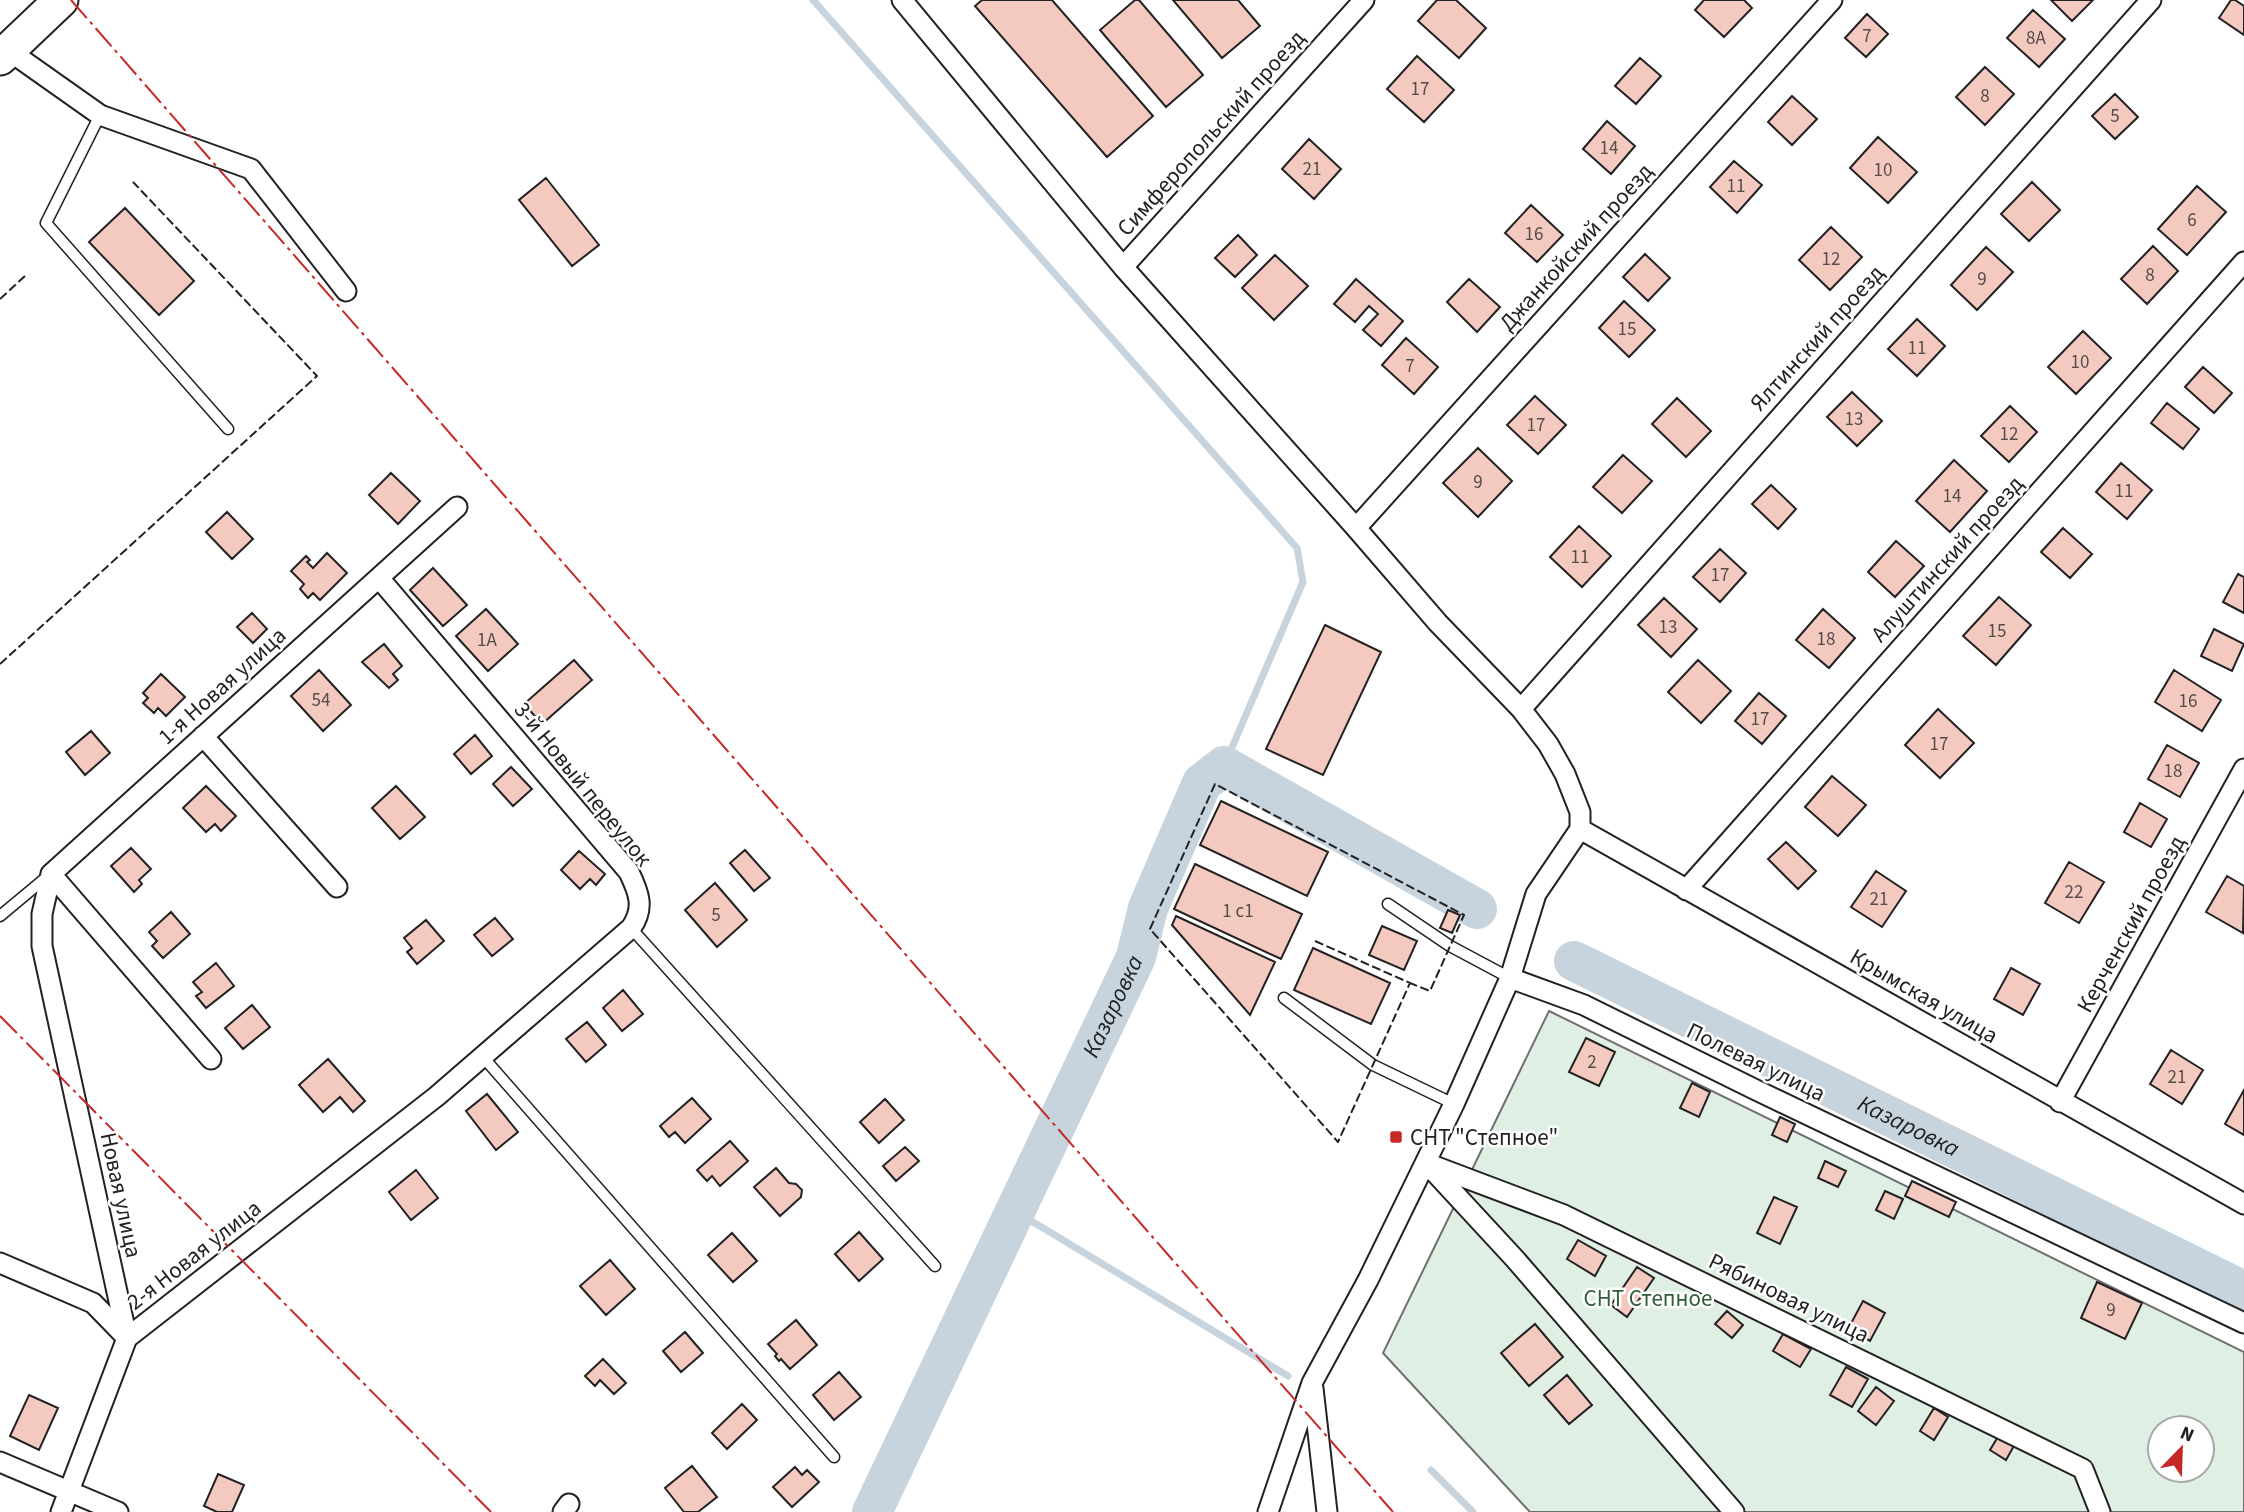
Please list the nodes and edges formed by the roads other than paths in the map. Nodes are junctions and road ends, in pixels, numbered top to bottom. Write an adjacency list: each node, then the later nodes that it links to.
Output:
1 (61, 0): 6 (highway)
2 (902, 0): 9 (street)
3 (1364, 0): 9 (street, Симферопольский проезд)
4 (1832, 0): 13 (street, Джанкойский проезд)
5 (2151, 0): 15 (street, Ялтинский проезд)
6 (3, 50): 7 (street)
7 (100, 115): 10 (street); 11 (lane)
8 (2244, 262): 21 (street, Алуштинский проезд)
9 (1123, 267): 13 (street)
10 (346, 291)
11 (228, 429)
12 (457, 507): 14 (street, 1-я Новая улица)
13 (1356, 528): 15 (street)
14 (379, 578): 16 (street, 1-я Новая улица); 24 (street, 3-й Новый переулок)
15 (1521, 709): 18 (street)
16 (203, 736): 19 (street, 1-я Новая улица); 20 (street)
17 (2244, 769): 29 (street, Керченский проезд)
18 (1580, 830): 21 (street, Крымская улица); 25 (street)
19 (51, 874): 23 (lane); 28 (street); 36 (street, Новая улица)
20 (337, 887)
21 (1686, 890): 29 (street, Крымская улица)
22 (1388, 904): 25 (lane)
23 (0, 916)
24 (631, 928): 27 (street); 34 (lane)
25 (1510, 978): 30 (street); 35 (street, Полевая улица)
26 (1284, 998): 30 (lane)
27 (484, 1057): 36 (street, 2-я Новая улица); 38 (lane)
28 (211, 1059)
29 (2060, 1102): 32 (street, Крымская улица)
30 (1454, 1104): 31 (street)
31 (1426, 1163): 37 (street); 45 (street); 46 (street, Рябиновая улица)
32 (2244, 1204)
33 (0, 1263): 36 (street)
34 (935, 1266)
35 (2244, 1323)
36 (127, 1338): 40 (street, 2-я Новая улица)
37 (1312, 1383): 43 (street); 44 (street)
38 (834, 1457)
39 (0, 1462): 40 (street)
40 (70, 1491): 41 (street, 2-я Новая улица); 42 (street)
41 (61, 1512)
42 (118, 1512)
43 (1268, 1512)
44 (1327, 1512)
45 (1734, 1512)
46 (2101, 1512)

